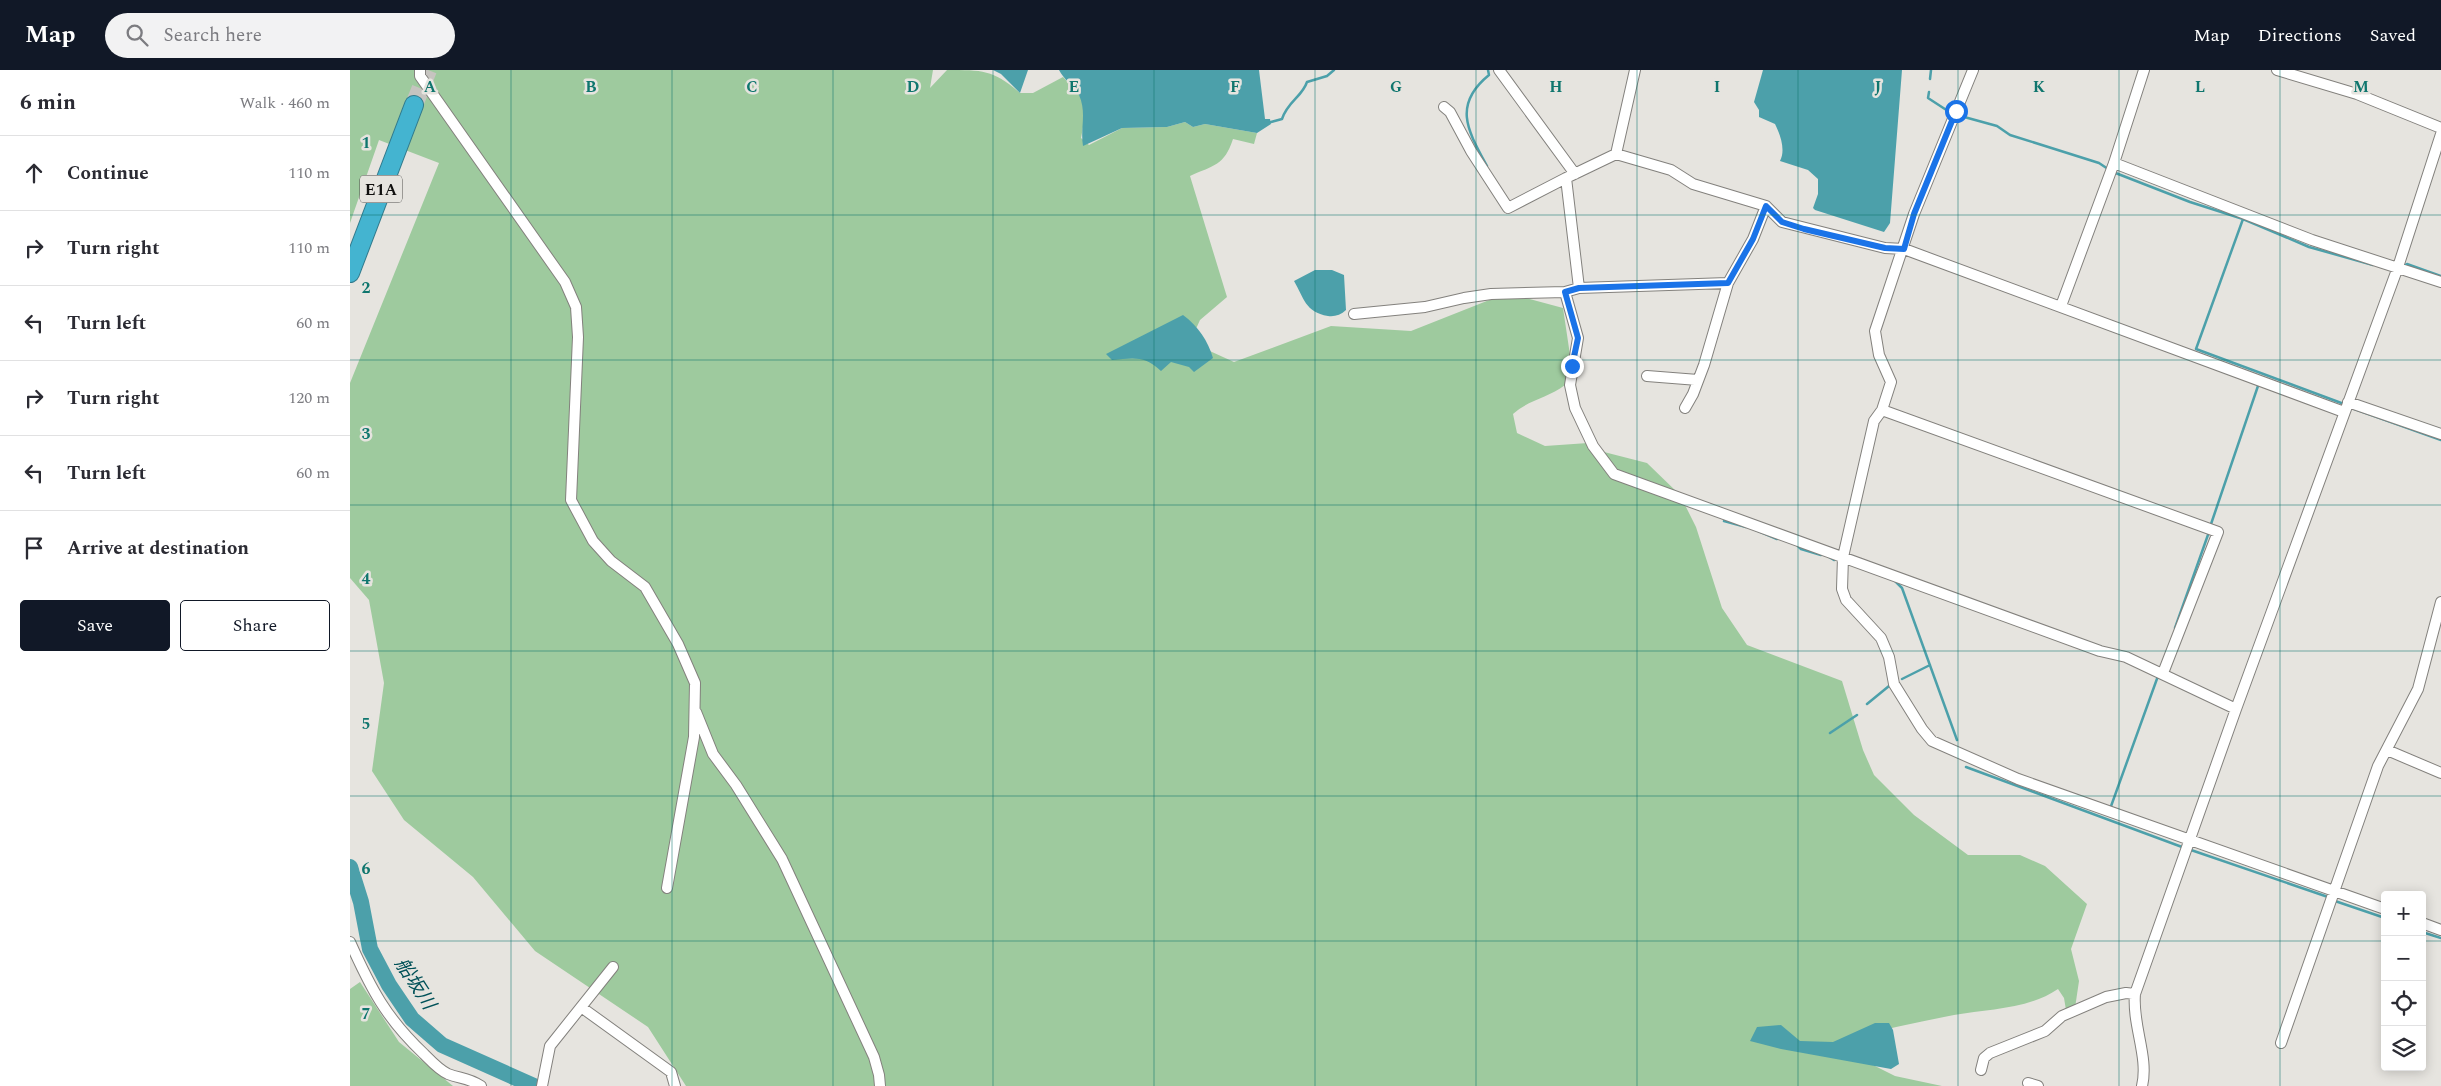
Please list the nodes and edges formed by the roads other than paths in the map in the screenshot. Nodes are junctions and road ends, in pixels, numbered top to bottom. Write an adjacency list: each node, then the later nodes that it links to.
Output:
1 (420, 70): 34 (street)
2 (1499, 70): 13 (street)
3 (1636, 70): 11 (street)
4 (1973, 70): 15 (street)
5 (2144, 70): 12 (street)
6 (2277, 70): 9 (street)
7 (414, 106): 17 (highway, E1A)
8 (1444, 106): 13 (street)
9 (2441, 128)
10 (2441, 134): 16 (street)
11 (1616, 154): 13 (street); 14 (street)
12 (2114, 163): 16 (street); 22 (street)
13 (1571, 176): 20 (street)
14 (1766, 206): 15 (street); 19 (street)
15 (1904, 249): 22 (street); 28 (street)
16 (2398, 267): 18 (street); 26 (street)
17 (350, 273)
18 (2441, 282)
19 (1728, 283): 20 (street); 25 (street)
20 (1579, 288): 21 (street)
21 (1565, 292): 23 (street); 31 (street)
22 (2061, 306): 29 (street)
23 (1354, 314)
24 (1646, 376): 25 (street)
25 (1698, 380): 27 (street)
26 (2348, 402): 29 (street); 30 (street)
27 (1686, 408)
28 (1882, 410): 31 (street); 33 (street)
29 (2344, 412): 35 (street)
30 (2441, 434)
31 (1842, 557): 33 (street); 38 (street)
32 (2440, 606): 36 (street)
33 (2163, 673): 35 (street)
34 (694, 707): 39 (street); 53 (street)
35 (2236, 709): 38 (street)
36 (2387, 750): 37 (street); 40 (street)
37 (2441, 773)
38 (2189, 841): 40 (street); 46 (street)
39 (667, 888)
40 (2336, 892): 41 (street); 48 (street)
41 (2381, 908)
42 (2426, 924): 43 (street)
43 (2441, 930)
44 (350, 942): 50 (street)
45 (612, 967): 47 (street)
46 (2135, 994): 49 (street); 54 (street)
47 (580, 1007): 51 (street); 52 (street)
48 (2281, 1043)
49 (1981, 1070)
50 (481, 1086)
51 (542, 1086)
52 (675, 1086)
53 (880, 1086)
54 (2142, 1086)

